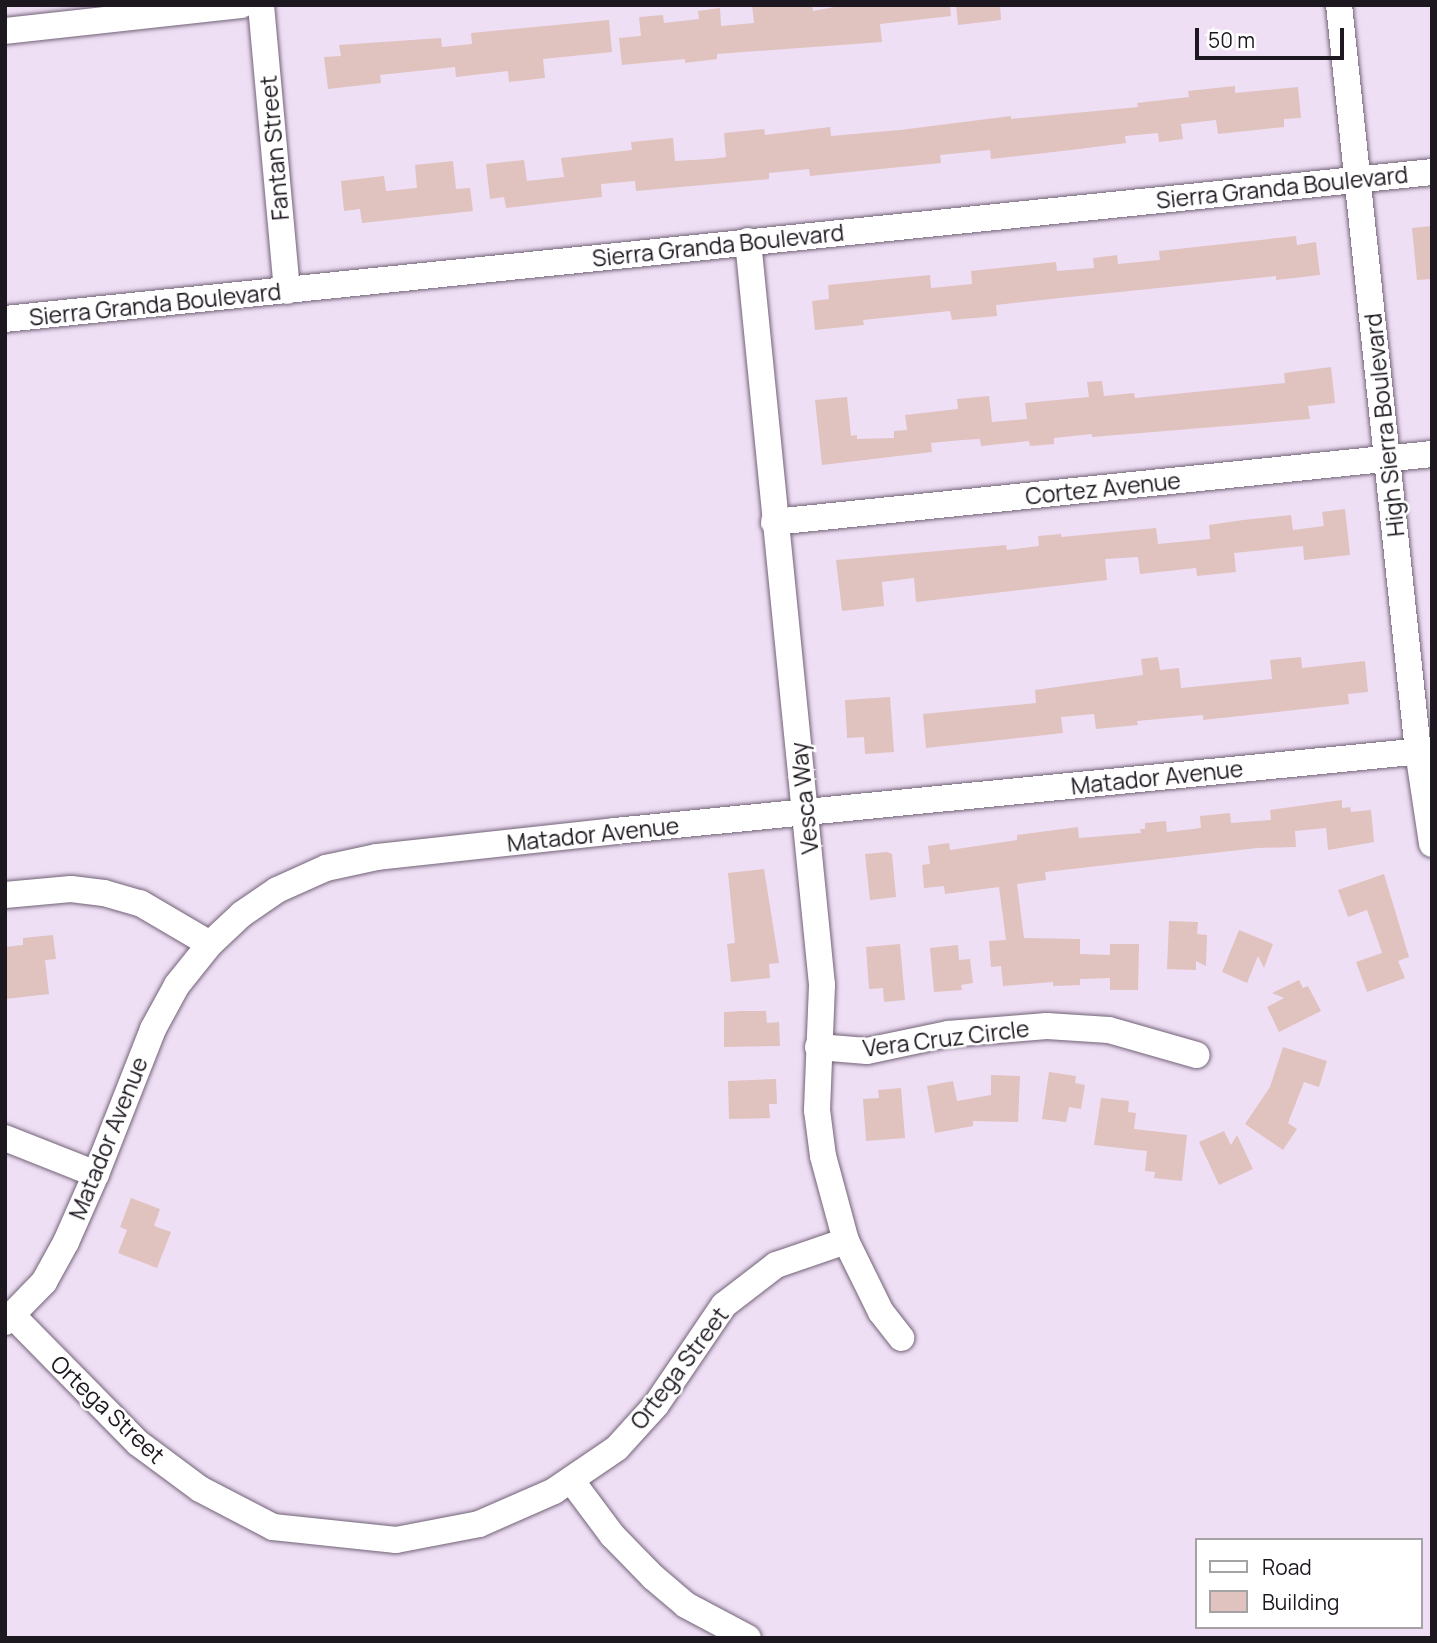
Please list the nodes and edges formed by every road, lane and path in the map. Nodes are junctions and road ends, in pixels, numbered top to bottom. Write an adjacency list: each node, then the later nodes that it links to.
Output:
1 (242, 5): 4 (street)
2 (261, 5): 8 (street, Fantan Street)
3 (1339, 5): 6 (street, High Sierra Boulevard)
4 (5, 31)
5 (1432, 172): 6 (street, Sierra Granda Boulevard)
6 (1357, 180): 7 (street, Sierra Granda Boulevard); 11 (street, High Sierra Boulevard)
7 (748, 241): 8 (street, Sierra Granda Boulevard); 12 (street, Vesca Way)
8 (287, 291): 9 (street, Sierra Granda Boulevard)
9 (5, 319)
10 (1432, 454): 11 (street, Cortez Avenue)
11 (1389, 459): 12 (street, Cortez Avenue); 13 (street, High Sierra Boulevard)
12 (774, 522): 14 (street, Vesca Way)
13 (1425, 751): 14 (street, Matador Avenue); 15 (street, High Sierra Boulevard)
14 (807, 811): 17 (street, Matador Avenue); 18 (street, Vesca Way)
15 (1432, 844)
16 (5, 895): 17 (street)
17 (210, 944): 21 (street, Matador Avenue)
18 (818, 1048): 19 (street, Vera Cruz Circle); 22 (street, Vesca Way)
19 (1196, 1055)
20 (5, 1138): 21 (street)
21 (96, 1174): 23 (street, Matador Avenue)
22 (846, 1241): 24 (street, Vesca Way); 25 (street, Ortega Street)
23 (9, 1319): 25 (street, Ortega Street)
24 (901, 1338)
25 (570, 1480): 26 (street)
26 (737, 1636)

